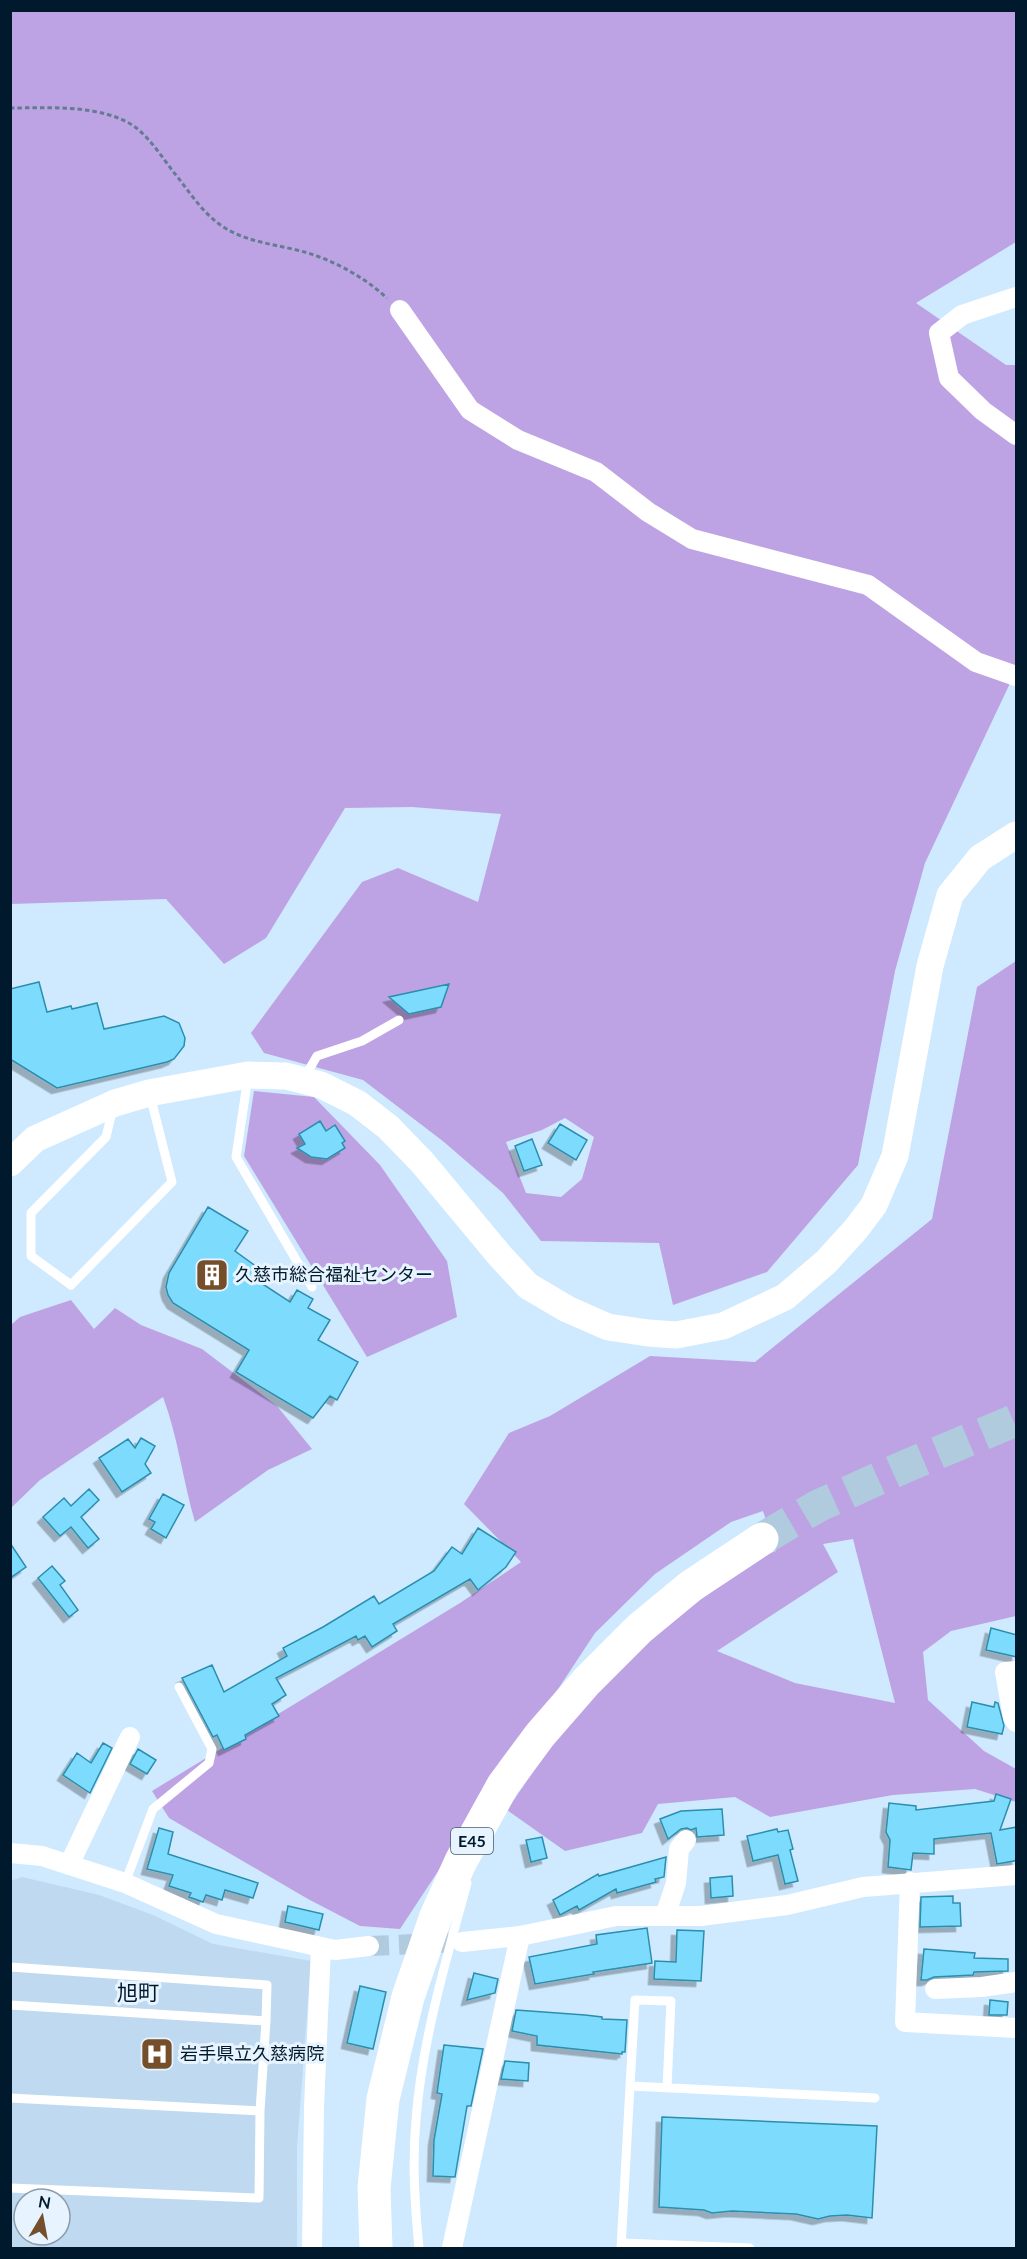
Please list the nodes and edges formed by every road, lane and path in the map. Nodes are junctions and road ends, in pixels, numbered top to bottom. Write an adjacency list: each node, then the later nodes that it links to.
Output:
1 (10, 108): 3 (path)
2 (1017, 297): 4 (street)
3 (400, 310): 5 (street)
4 (1017, 435)
5 (1017, 676)
6 (1017, 835): 9 (street)
7 (399, 1020): 9 (lane)
8 (248, 1075): 9 (street); 10 (street); 13 (lane)
9 (303, 1080)
10 (149, 1093): 11 (street); 11 (lane)
11 (114, 1103): 12 (street)
12 (10, 1163)
13 (312, 1287)
14 (762, 1539): 19 (highway, E45)
15 (1017, 1671): 17 (street)
16 (179, 1687): 27 (lane)
17 (1017, 1722)
18 (130, 1737): 23 (street)
19 (503, 1785): 21 (lane); 47 (highway, E45)
20 (686, 1840): 28 (street)
21 (479, 1850)
22 (10, 1853): 23 (street)
23 (69, 1865): 27 (street)
24 (471, 1872): 48 (lane)
25 (1017, 1875): 26 (street)
26 (909, 1882): 28 (street); 38 (street)
27 (125, 1883): 32 (street)
28 (665, 1916): 29 (street)
29 (520, 1936): 30 (street); 49 (street)
30 (462, 1942)
31 (369, 1946): 32 (street)
32 (321, 1947): 46 (street)
33 (10, 1967): 37 (lane)
34 (1017, 1982): 35 (street)
35 (935, 1989)
36 (10, 2005): 37 (lane)
37 (267, 2021): 43 (lane)
38 (1017, 2028)
39 (630, 2086): 40 (lane); 40 (lane); 45 (lane)
40 (667, 2088): 42 (lane)
41 (10, 2098): 43 (lane)
42 (875, 2098)
43 (260, 2111): 44 (lane)
44 (10, 2188)
45 (622, 2246): 50 (lane)
46 (312, 2248)
47 (376, 2248)
48 (419, 2248)
49 (452, 2248)
50 (750, 2248)

